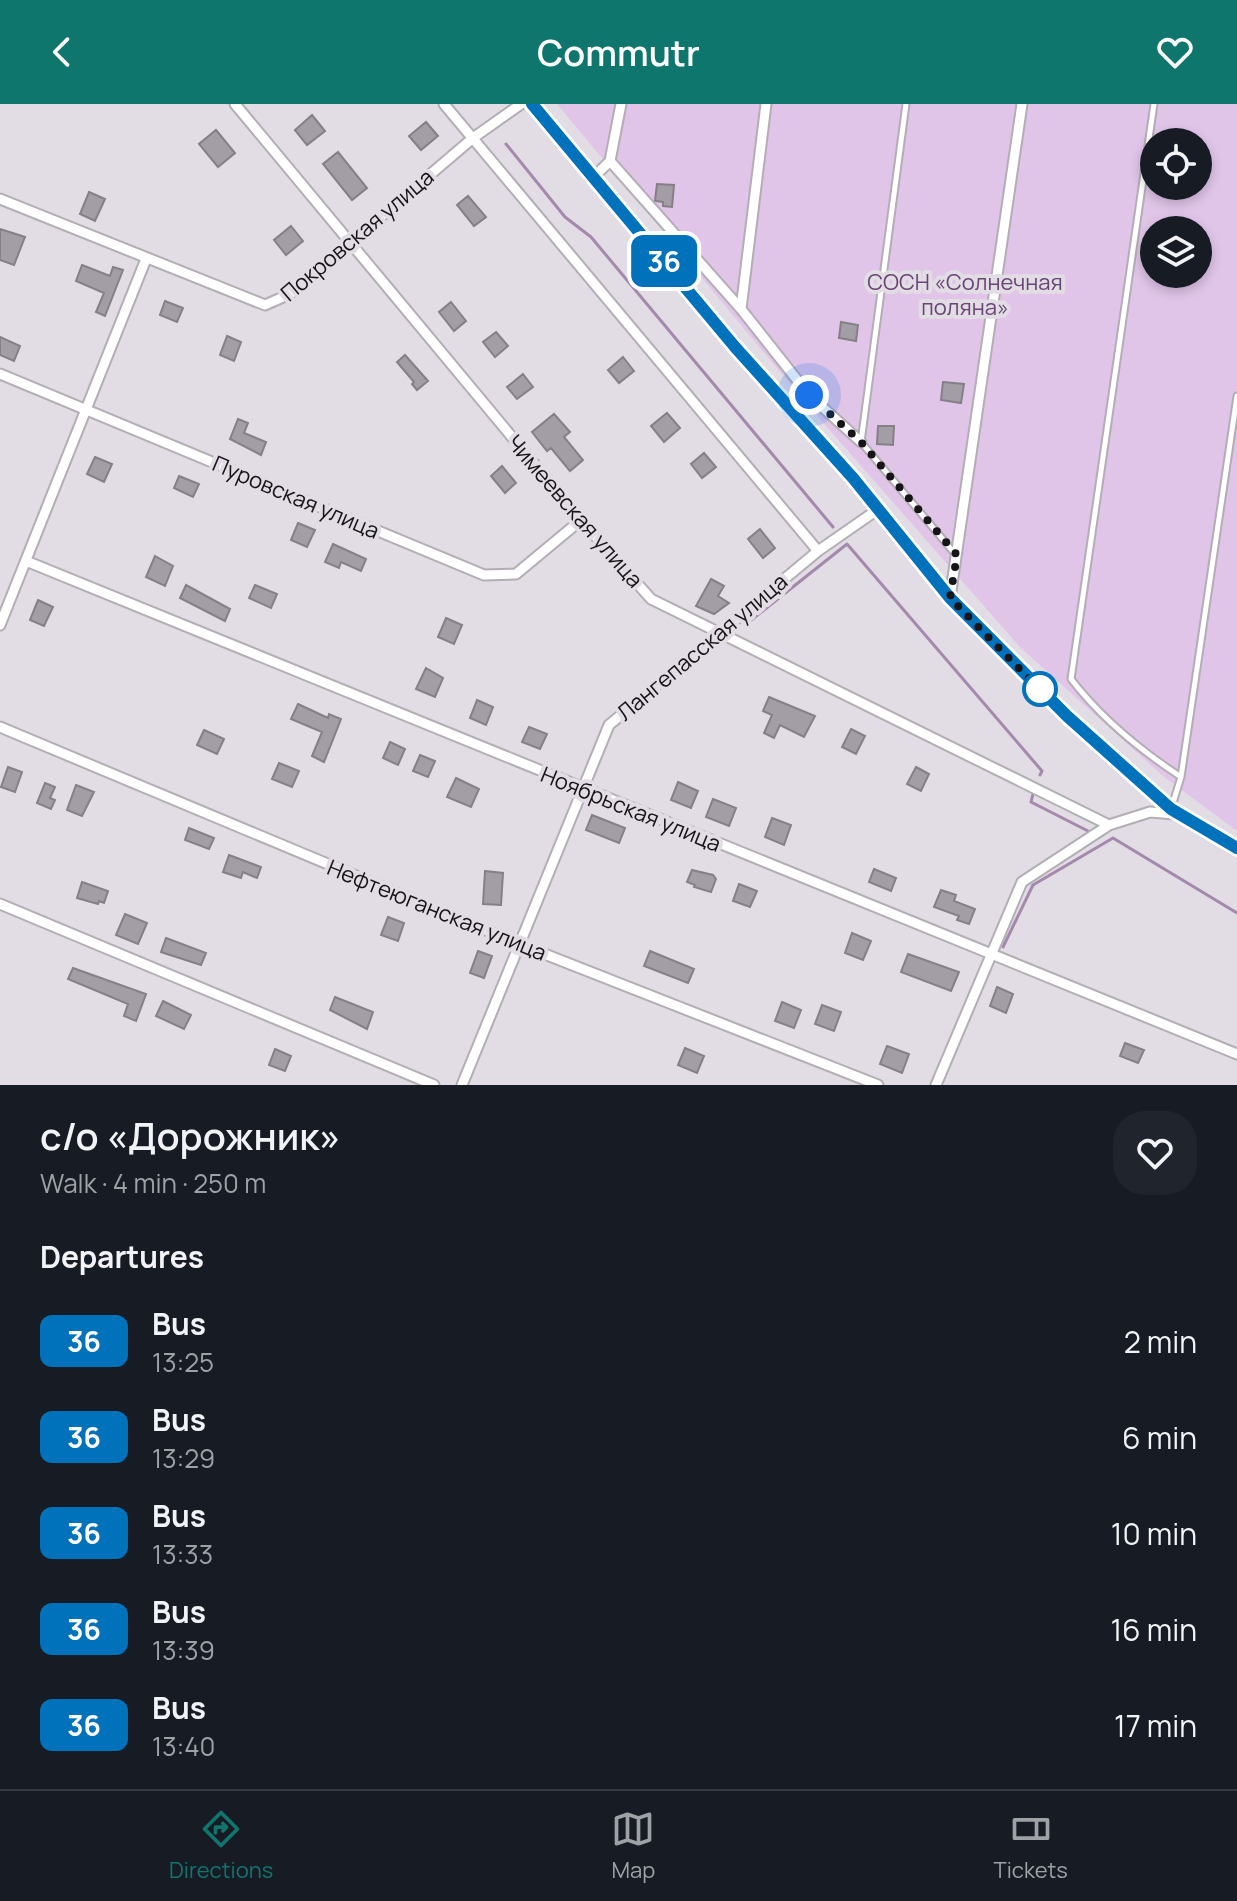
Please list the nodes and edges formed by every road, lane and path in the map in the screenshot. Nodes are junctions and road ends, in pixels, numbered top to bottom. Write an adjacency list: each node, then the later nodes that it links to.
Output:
1 (235, 104): 14 (street, Чимеевская улица)
2 (444, 104): 10 (street)
3 (521, 104): 10 (street, Покровская улица)
4 (532, 104): 12 (street)
5 (621, 104): 11 (street)
6 (766, 104): 16 (street)
7 (906, 104): 20 (lane)
8 (1022, 104): 24 (street)
9 (1154, 104): 30 (lane)
10 (473, 138): 14 (street, Покровская улица); 23 (street)
11 (610, 161): 12 (street); 16 (street)
12 (594, 177): 21 (street)
13 (0, 199): 15 (street, Покровская улица)
14 (350, 243): 15 (street, Покровская улица); 22 (street, Чимеевская улица)
15 (146, 259): 19 (street)
16 (741, 309): 20 (street)
17 (0, 374): 19 (street, Пуровская улица)
18 (1237, 396): 30 (lane)
19 (86, 410): 22 (street, Пуровская улица); 25 (street)
20 (861, 442): 24 (lane)
21 (877, 510): 23 (street, Лангепасская улица); 26 (street)
22 (581, 520): 28 (street, Чимеевская улица)
23 (818, 551): 28 (street, Лангепасская улица)
24 (957, 555): 26 (street)
25 (26, 561): 27 (street); 31 (street, Ноябрьская улица)
26 (950, 598): 32 (street)
27 (0, 625)
28 (723, 632): 31 (street, Лангепасская улица); 33 (street, Чимеевская улица)
29 (0, 727): 36 (street, Нефтеюганская улица)
30 (1181, 777): 32 (lane)
31 (582, 789): 36 (street, Лангепасская улица); 37 (street, Ноябрьская улица)
32 (1175, 812): 33 (street); 34 (street)
33 (1109, 825): 37 (street)
34 (1237, 848)
35 (0, 904): 39 (street)
36 (519, 944): 40 (street, Лангепасская улица); 41 (street, Нефтеюганская улица)
37 (989, 955): 38 (street, Ноябрьская улица); 42 (street)
38 (1237, 1054)
39 (434, 1085)
40 (462, 1085)
41 (878, 1085)
42 (936, 1085)

